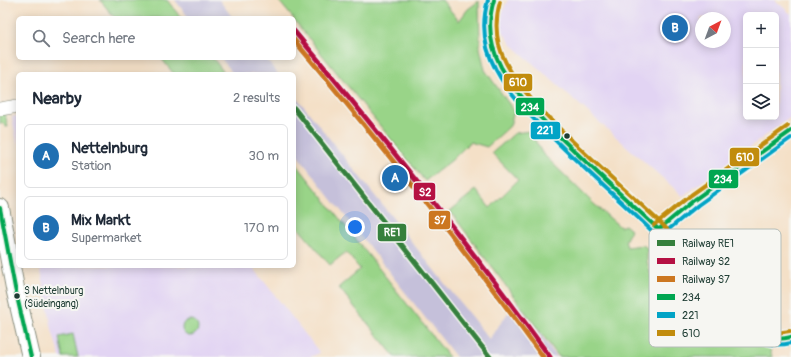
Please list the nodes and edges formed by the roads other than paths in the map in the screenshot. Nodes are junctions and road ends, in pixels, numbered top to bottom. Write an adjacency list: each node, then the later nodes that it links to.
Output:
1 (494, 0): 6 (street)
2 (16, 106): 3 (street)
3 (0, 109)
4 (791, 131): 7 (street)
5 (0, 208): 10 (street)
6 (657, 229)
7 (659, 229)
8 (791, 337): 9 (street)
9 (781, 339)
10 (31, 357)

